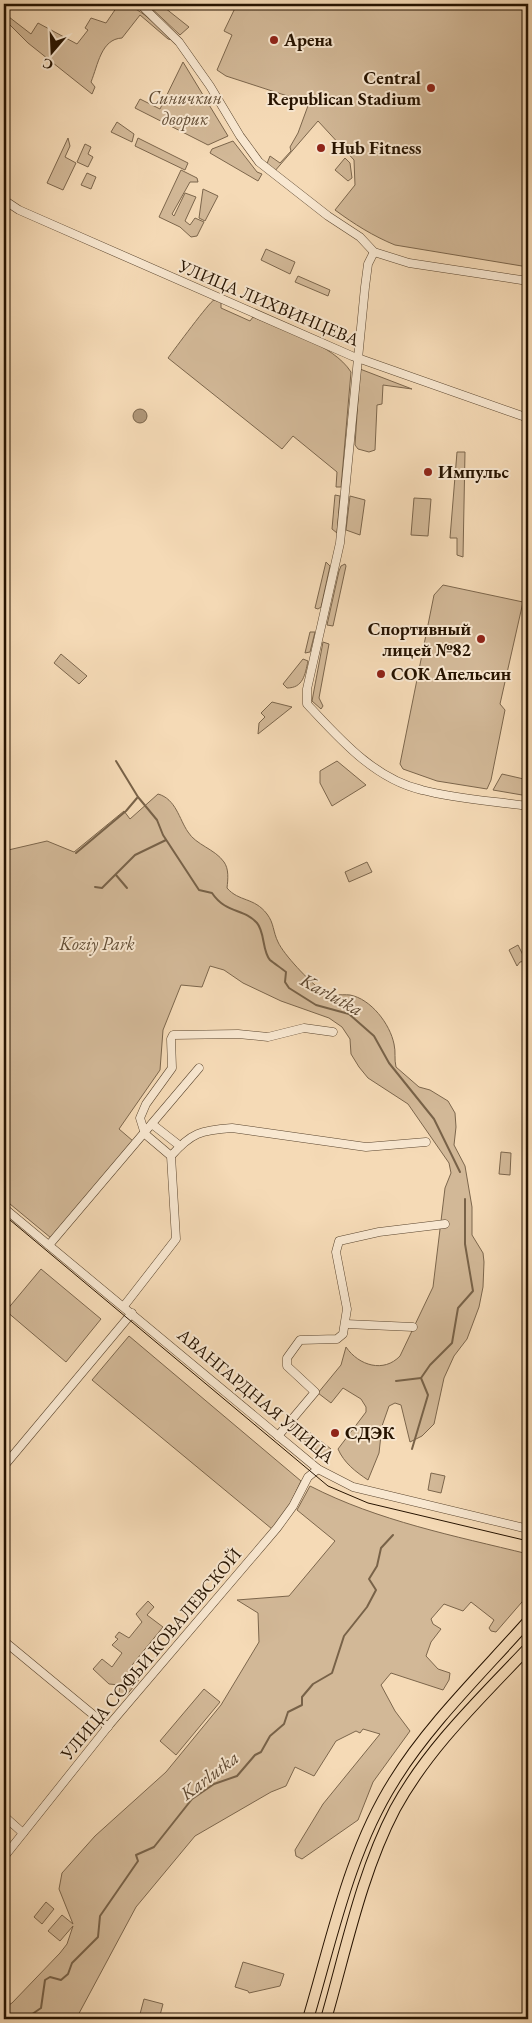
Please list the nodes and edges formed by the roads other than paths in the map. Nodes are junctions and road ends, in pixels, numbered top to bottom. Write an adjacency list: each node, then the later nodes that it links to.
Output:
1 (140, 4): 3 (street)
2 (4, 200): 5 (street, УЛИЦА ЛИХВИНЦЕВА)
3 (374, 252): 4 (street); 5 (street)
4 (528, 281)
5 (359, 358): 6 (street, УЛИЦА ЛИХВИНЦЕВА); 7 (street)
6 (528, 418)
7 (528, 806)
8 (333, 1032): 11 (street)
9 (199, 1068): 10 (street)
10 (152, 1124): 11 (street); 13 (street)
11 (144, 1134): 14 (street); 17 (street)
12 (426, 1142): 13 (street)
13 (180, 1146): 14 (street)
14 (171, 1156): 18 (street)
15 (4, 1208): 17 (street, АВАНГАРДНАЯ УЛИЦА)
16 (445, 1224): 20 (street)
17 (48, 1245): 18 (street, АВАНГАРДНАЯ УЛИЦА)
18 (124, 1306): 19 (street, АВАНГАРДНАЯ УЛИЦА)
19 (132, 1313): 22 (street, АВАНГАРДНАЯ УЛИЦА); 23 (street)
20 (346, 1324): 21 (street); 22 (street)
21 (413, 1327)
22 (278, 1436): 24 (street, АВАНГАРДНАЯ УЛИЦА)
23 (4, 1466)
24 (318, 1469): 25 (street, АВАНГАРДНАЯ УЛИЦА); 29 (street, УЛИЦА СОФЬИ КОВАЛЕВСКОЙ)
25 (528, 1529)
26 (528, 1621): 33 (main road)
27 (4, 1641): 29 (street)
28 (528, 1648): 34 (main road)
29 (108, 1727): 31 (street, УЛИЦА СОФЬИ КОВАЛЕВСКОЙ)
30 (4, 1816): 31 (street)
31 (24, 1833): 32 (street, УЛИЦА СОФЬИ КОВАЛЕВСКОЙ)
32 (4, 1857)
33 (308, 2019)
34 (326, 2019)

